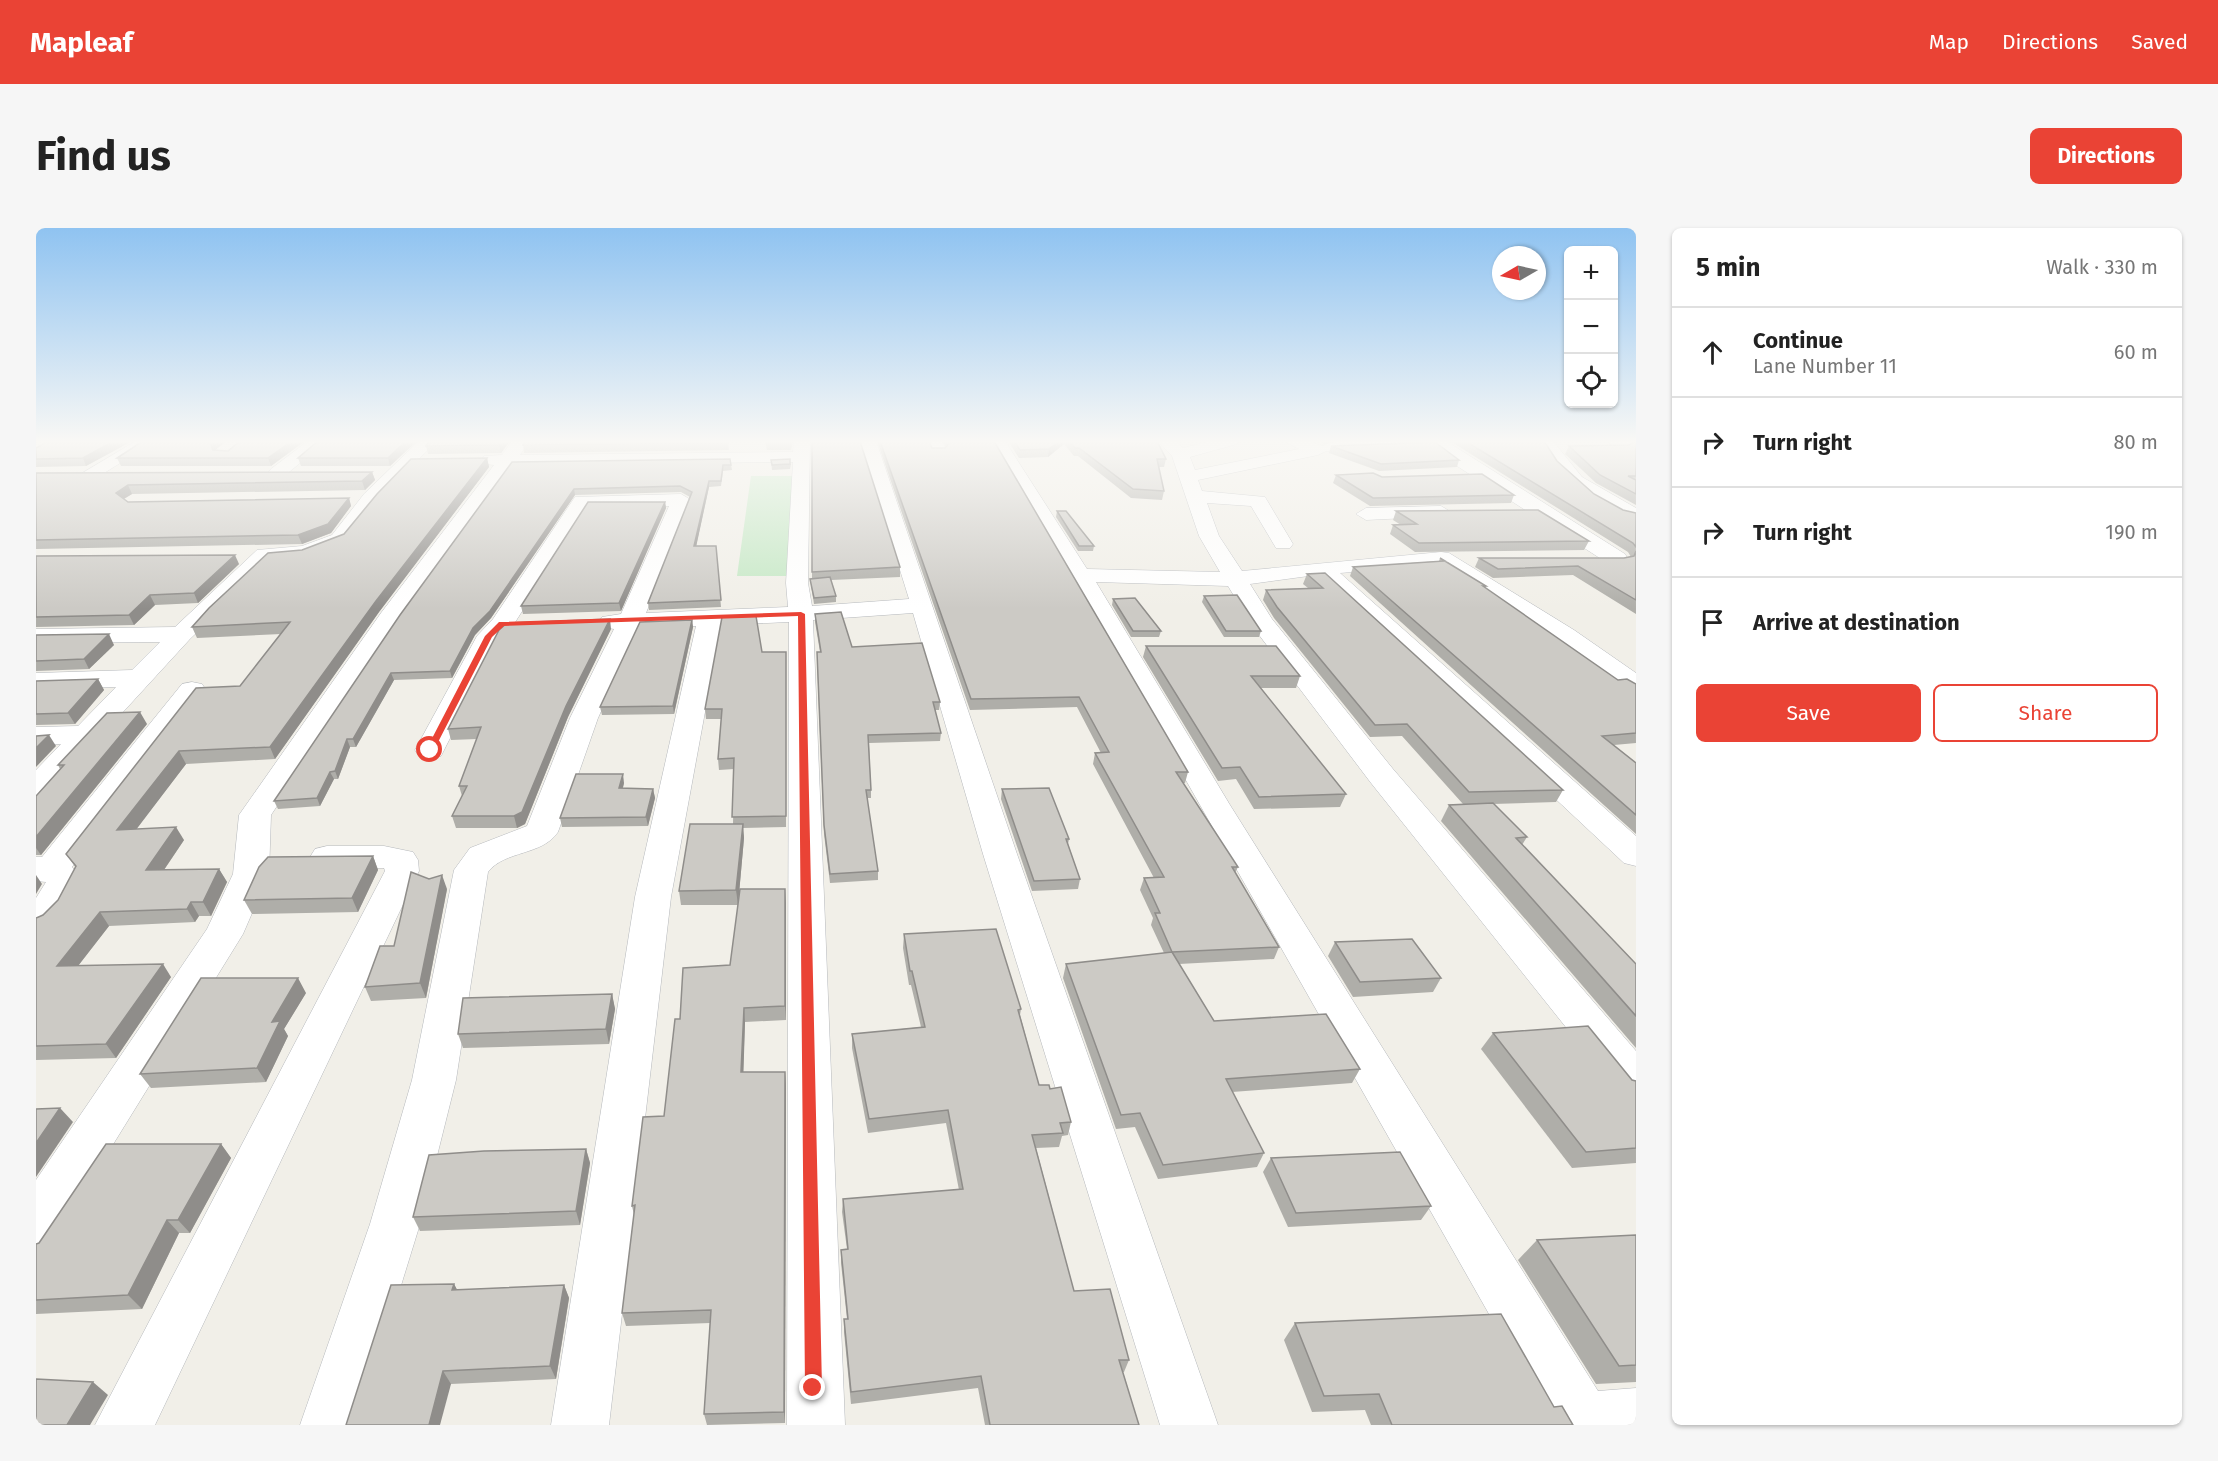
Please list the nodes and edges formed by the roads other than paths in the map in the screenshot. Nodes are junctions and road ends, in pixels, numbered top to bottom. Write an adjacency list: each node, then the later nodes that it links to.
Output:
1 (478, 497): 47 (street)
2 (682, 497): 12 (street)
3 (801, 497): 29 (street)
4 (886, 497): 28 (street)
5 (1032, 497): 26 (street)
6 (1194, 497): 27 (street)
7 (1249, 497): 18 (street)
8 (1518, 497): 14 (street)
9 (1599, 497): 17 (street)
10 (371, 498): 11 (street); 20 (street)
11 (347, 499)
12 (681, 500): 32 (street); 43 (street)
13 (1504, 510): 14 (street)
14 (1539, 510): 24 (street)
15 (1458, 512): 16 (street)
16 (1366, 514)
17 (1636, 516)
18 (1283, 544)
19 (231, 555): 20 (street)
20 (265, 555): 33 (street)
21 (1441, 558): 22 (street); 25 (street); 39 (street)
22 (1476, 559)
23 (1582, 559): 24 (street)
24 (1626, 559)
25 (1321, 568): 27 (street); 45 (street)
26 (1080, 574): 27 (street); 53 (street)
27 (1235, 579): 36 (street)
28 (922, 605): 29 (street); 58 (street)
29 (801, 614): 30 (street); 57 (street)
30 (710, 617): 32 (street); 56 (street)
31 (583, 622): 32 (street)
32 (630, 622): 46 (street)
33 (181, 633): 34 (street); 37 (street)
34 (36, 636)
35 (1247, 647): 36 (street)
36 (1281, 647): 51 (street)
37 (140, 678): 38 (street); 41 (street)
38 (36, 681)
39 (1636, 685)
40 (192, 690): 48 (street)
41 (87, 735): 42 (street); 44 (street)
42 (36, 736)
43 (430, 750)
44 (36, 788)
45 (1636, 855)
46 (482, 856): 49 (street); 55 (street)
47 (252, 857): 52 (street); 54 (street)
48 (44, 869): 50 (street)
49 (435, 879)
50 (36, 922)
51 (1636, 1082)
52 (36, 1223)
53 (1601, 1421)
54 (124, 1425)
55 (329, 1425)
56 (580, 1425)
57 (816, 1425)
58 (1189, 1425)

